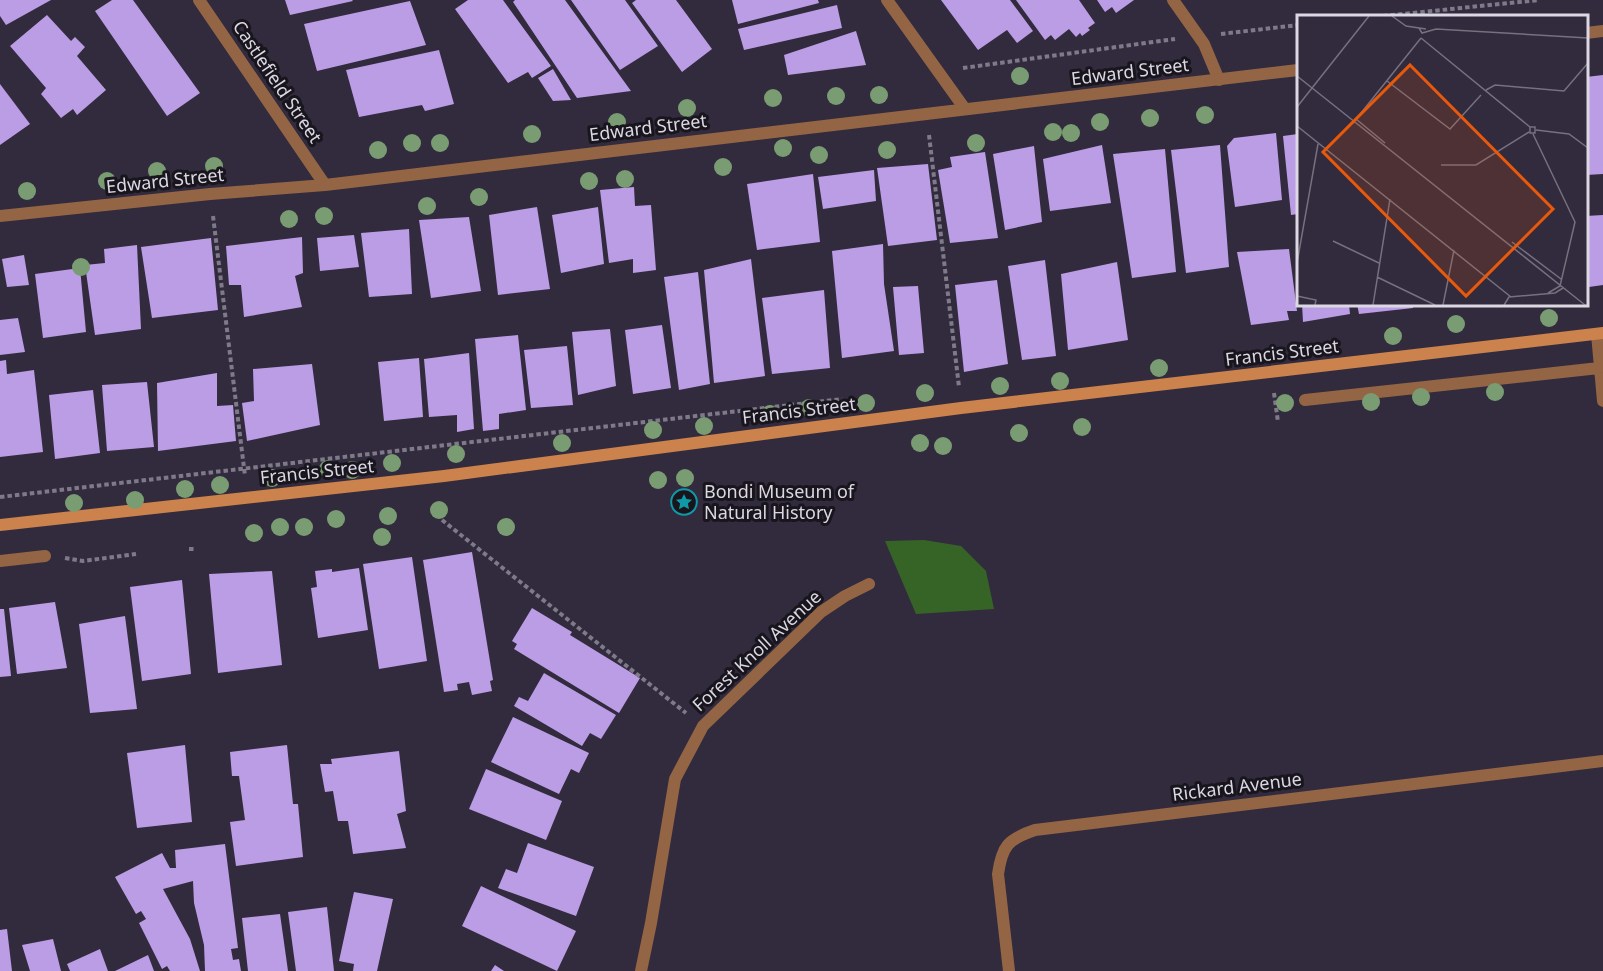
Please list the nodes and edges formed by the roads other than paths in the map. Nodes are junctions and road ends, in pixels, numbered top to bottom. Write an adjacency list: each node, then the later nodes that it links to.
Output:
1 (200, 0): 9 (street, Castlefield Street)
2 (887, 0): 8 (street)
3 (1173, 0): 7 (street)
4 (1603, 31): 5 (street)
5 (1588, 33)
6 (1297, 70): 7 (street, Edward Street)
7 (1219, 80): 8 (street, Edward Street)
8 (965, 109): 9 (street, Edward Street)
9 (325, 185): 10 (street, Edward Street)
10 (0, 216)
11 (1600, 334): 12 (street); 15 (street, Francis Street)
12 (1599, 368): 13 (street); 14 (street)
13 (1305, 400)
14 (1603, 401)
15 (0, 525)
16 (45, 556): 17 (street)
17 (0, 561)
18 (869, 584): 20 (street, Forest Knoll Avenue)
19 (1603, 761): 21 (street, Rickard Avenue)
20 (641, 971)
21 (1009, 971)

